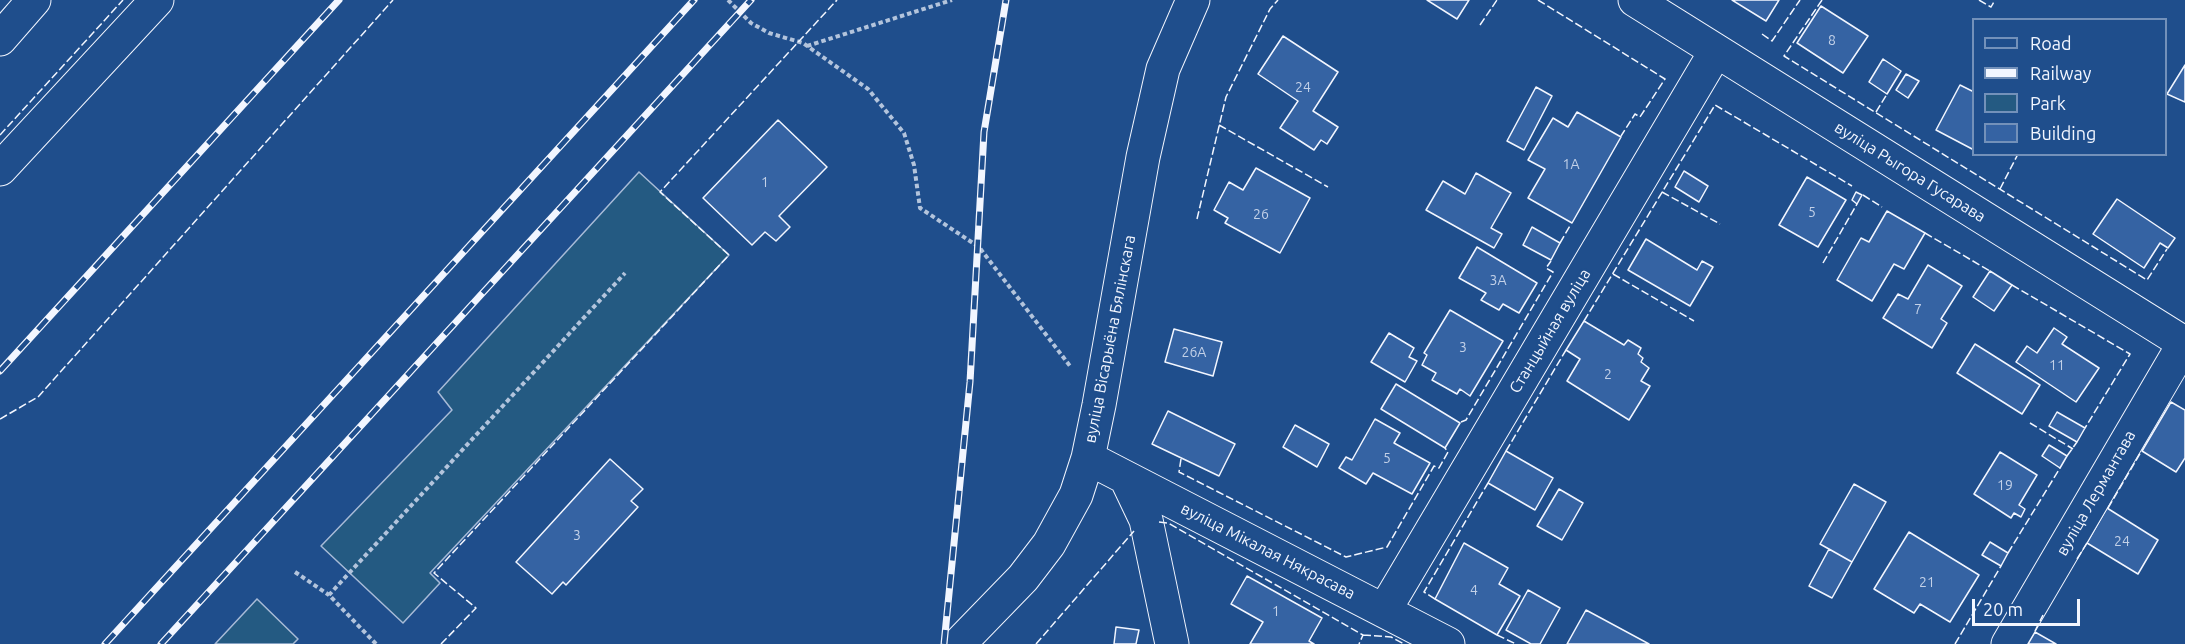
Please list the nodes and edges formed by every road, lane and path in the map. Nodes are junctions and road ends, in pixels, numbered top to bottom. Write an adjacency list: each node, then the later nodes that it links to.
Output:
1 (34, 0): 7 (street)
2 (157, 0): 10 (street)
3 (728, 0): 8 (path)
4 (952, 0): 8 (path)
5 (1193, 0): 13 (street, вуліца Вісарыёна Бялінскага)
6 (1635, 0): 9 (street, вуліца Рыгора Гусарава)
7 (0, 39)
8 (807, 46): 13 (path)
9 (1716, 51): 12 (street, вуліца Рыгора Гусарава); 18 (street, Станцыйная вуліца)
10 (0, 169)
11 (625, 273): 17 (path)
12 (2185, 343): 23 (street, вуліца Лермантава)
13 (1099, 405): 14 (street, вуліца Вісарыёна Бялінскага)
14 (1088, 458): 15 (street, вуліца Мікалая Някрасава); 20 (street, вуліца Вісарыёна Бялінскага)
15 (1126, 478): 18 (street, вуліца Мікалая Някрасава); 21 (street)
16 (295, 572): 17 (path)
17 (329, 595): 19 (path)
18 (1384, 611): 22 (street, вуліца Мікалая Някрасава)
19 (376, 644)
20 (959, 644)
21 (1172, 644)
22 (1448, 644)
23 (2008, 644)

